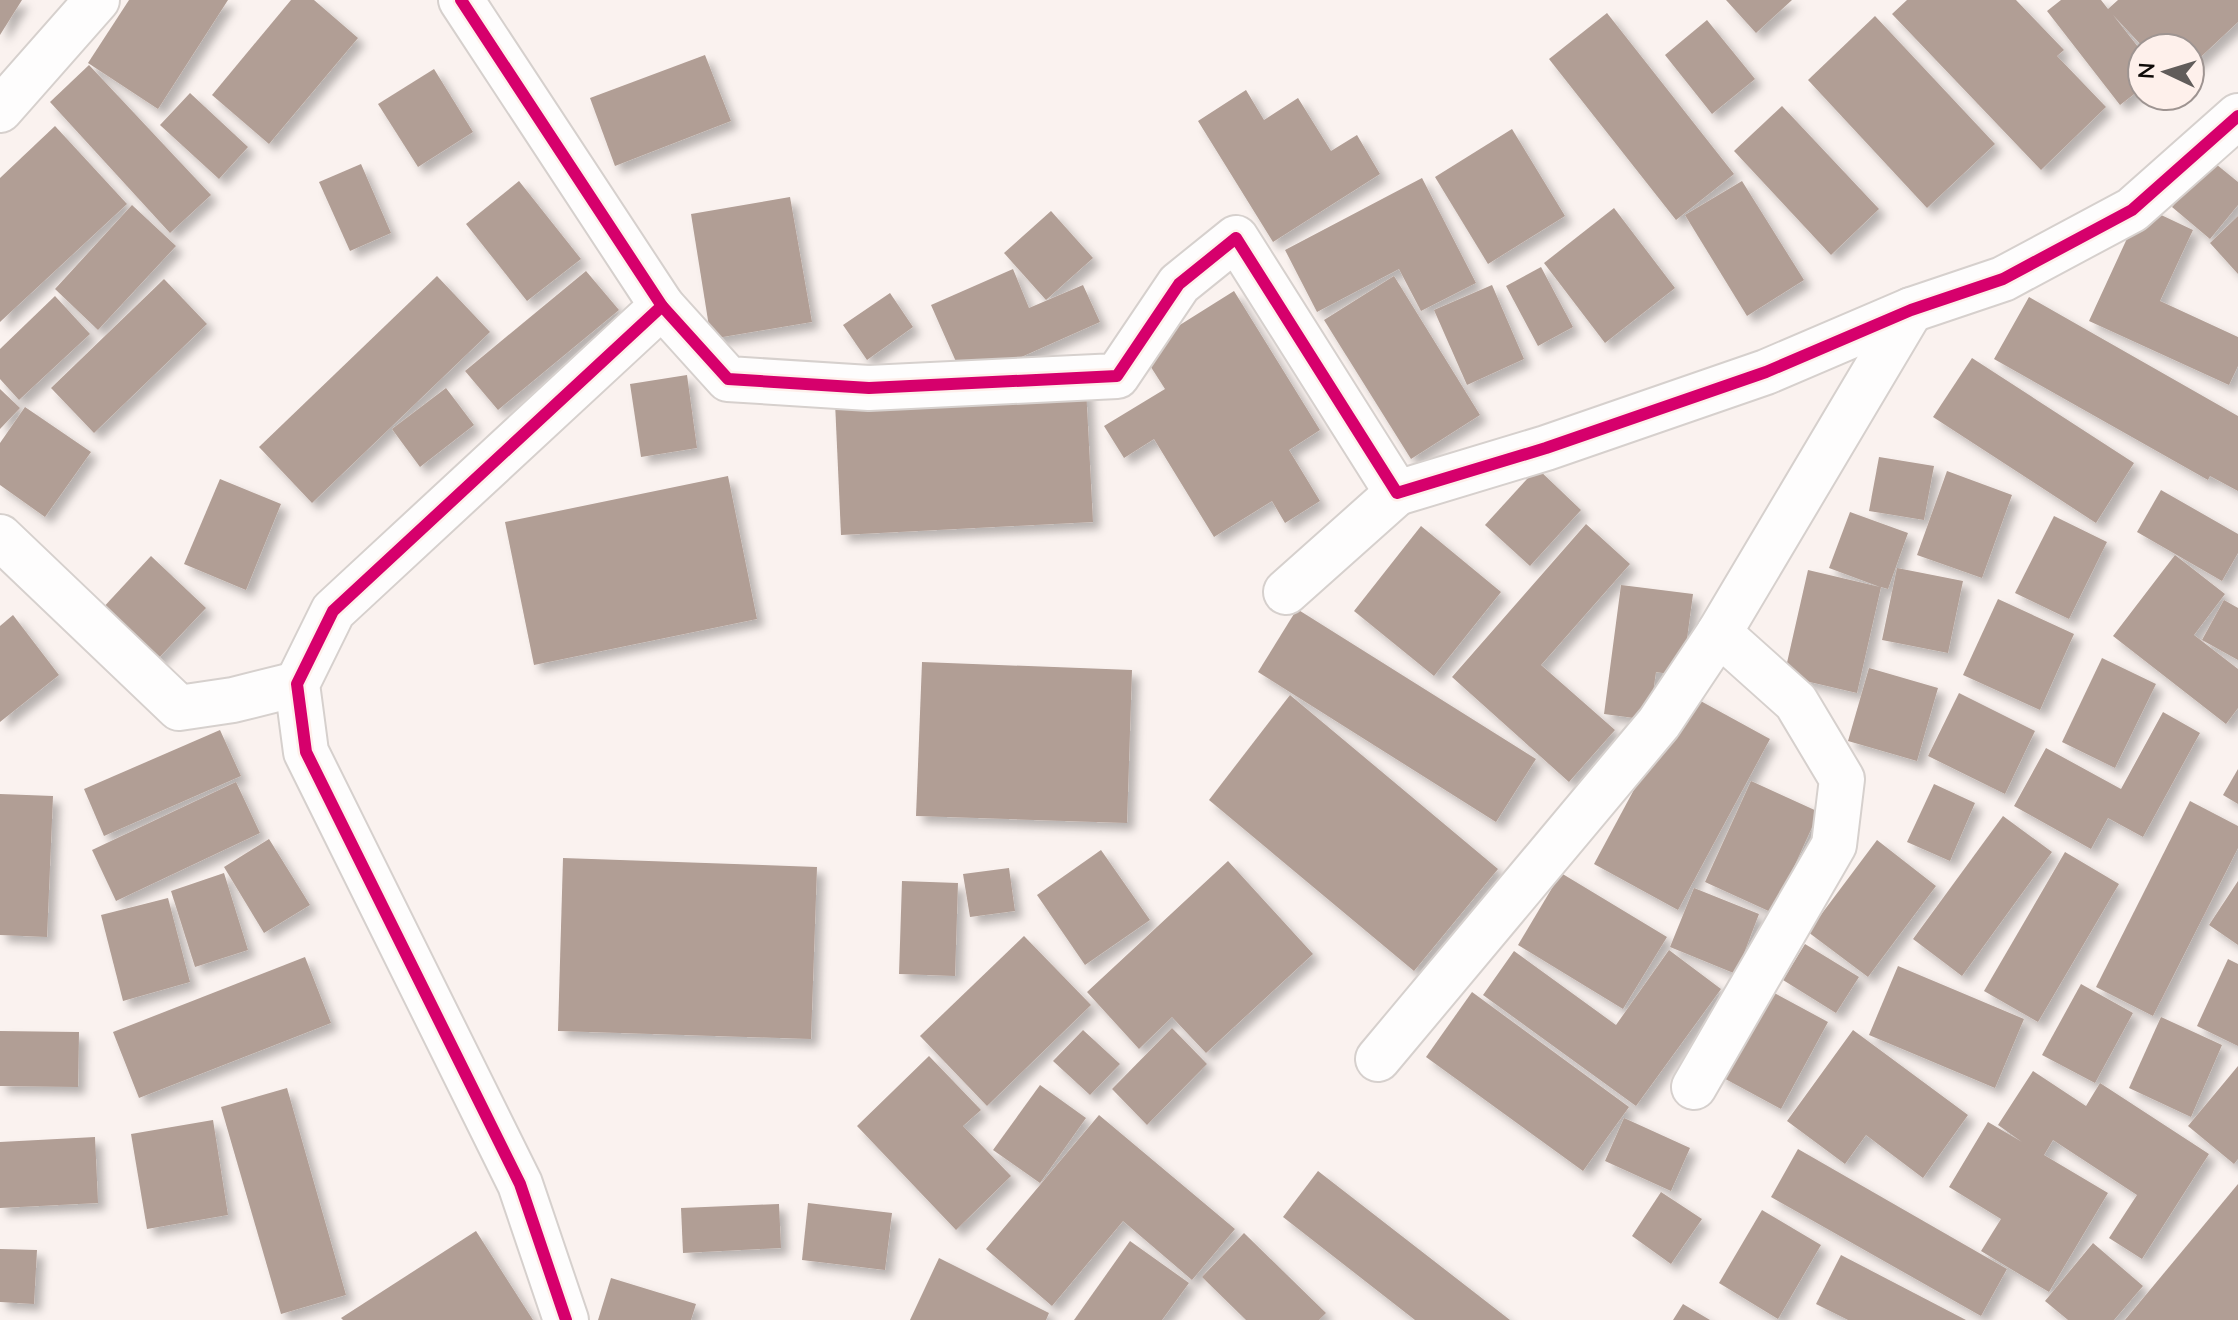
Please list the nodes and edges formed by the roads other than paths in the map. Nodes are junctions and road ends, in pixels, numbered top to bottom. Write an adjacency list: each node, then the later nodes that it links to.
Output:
1 (97, 0): 3 (street)
2 (461, 0): 5 (street)
3 (0, 110)
4 (2238, 116): 6 (street)
5 (662, 306): 7 (street); 11 (street)
6 (1911, 310): 7 (street); 10 (street)
7 (1397, 493): 9 (street)
8 (0, 537): 11 (street)
9 (1286, 592)
10 (1719, 633): 12 (street); 13 (street)
11 (297, 684): 14 (street)
12 (1378, 1059)
13 (1694, 1087)
14 (566, 1320)

